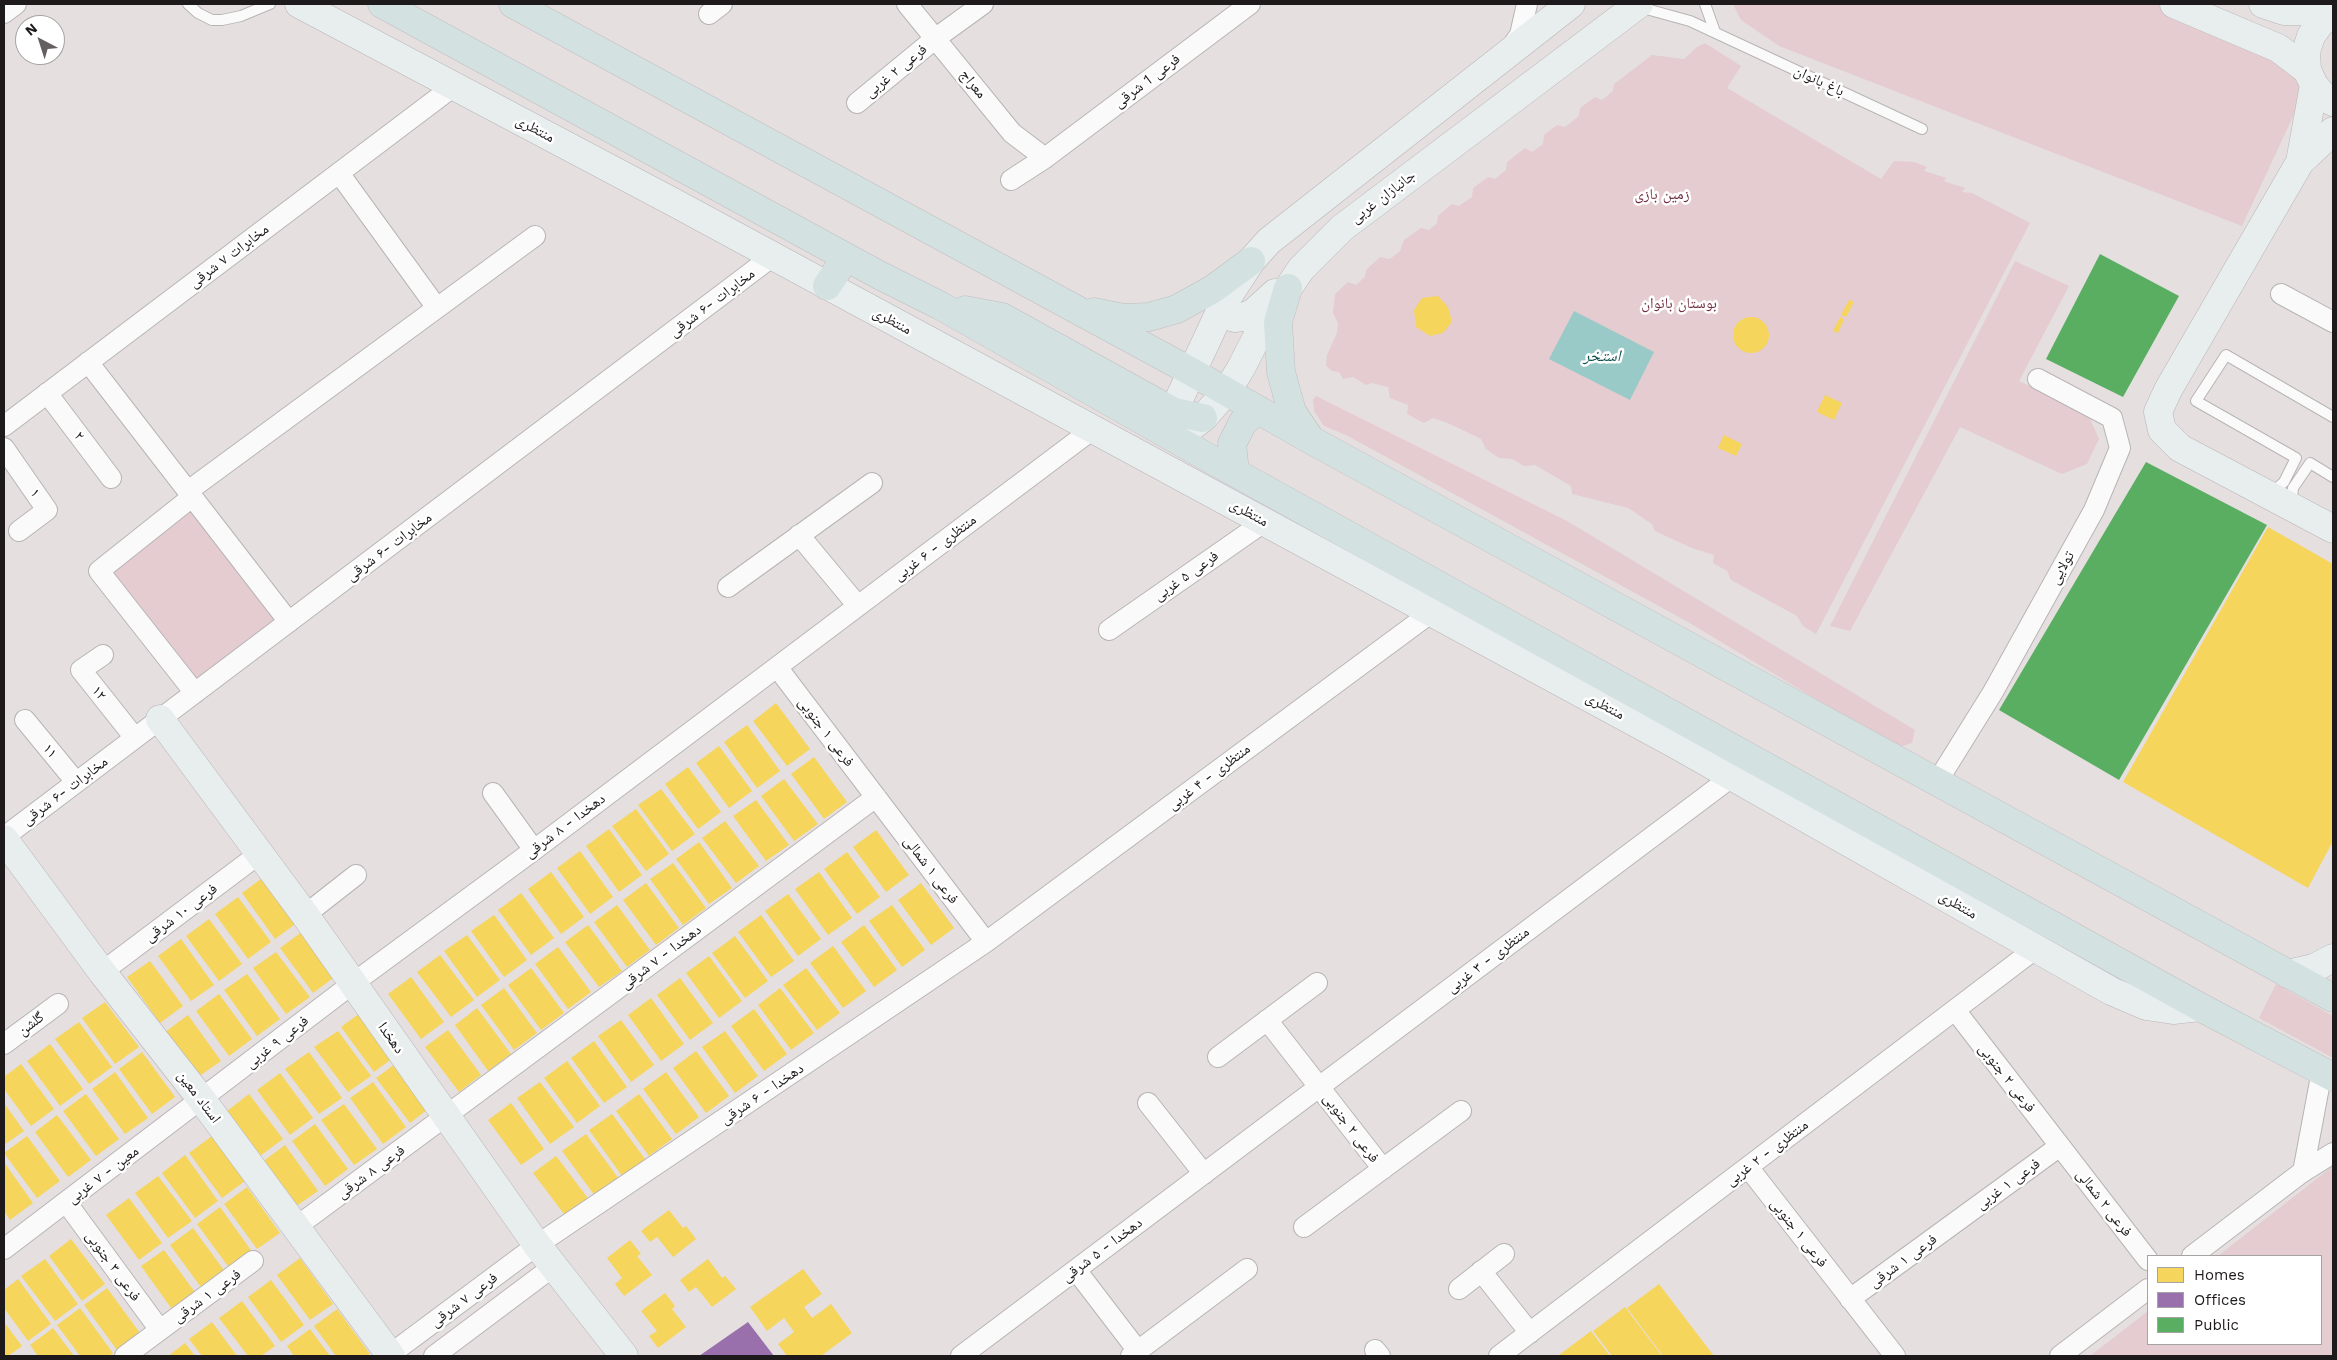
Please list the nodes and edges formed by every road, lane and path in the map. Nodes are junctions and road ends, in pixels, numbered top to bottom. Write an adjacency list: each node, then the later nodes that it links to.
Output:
1 (16, 4): 16 (street)
2 (188, 4): 3 (lane)
3 (270, 4)
4 (299, 4): 21 (street, منتظری)
5 (382, 4): 32 (main road, منتظری)
6 (513, 4): 40 (main road)
7 (907, 4): 19 (street, معراج)
8 (983, 4): 19 (street, فرعی ۲ غربی)
9 (1250, 4): 26 (street, فرعی 1 شرقی)
10 (1527, 4): 20 (street)
11 (1572, 4): 20 (street)
12 (1705, 4): 18 (lane)
13 (2174, 4): 22 (street)
14 (2263, 4): 17 (street)
15 (1638, 5): 18 (lane, باغ بانوان); 34 (street, جانبازان غربی)
16 (4, 13)
17 (2333, 13): 22 (street)
18 (1716, 32): 24 (lane, باغ بانوان)
19 (936, 38): 23 (street, فرعی ۲ غربی); 26 (street, معراج)
20 (1506, 54): 33 (street)
21 (454, 86): 28 (street, مخابرات ۷ شرقی); 31 (street, منتظری)
22 (2318, 86): 27 (street)
23 (857, 103)
24 (1922, 129)
25 (2333, 131): 27 (street)
26 (1045, 158): 29 (street)
27 (2300, 162): 60 (street)
28 (339, 173): 39 (street); 43 (street, مخابرات ۷ شرقی)
29 (1011, 180)
30 (535, 236): 39 (street)
31 (773, 256): 35 (street, منتظری); 70 (street, مخابرات -۶ شرقی)
32 (846, 257): 35 (main road); 38 (main road, منتظری)
33 (1251, 261): 37 (street); 40 (main road)
34 (1294, 278): 37 (street); 47 (street, جانبازان غربی); 54 (main road)
35 (827, 286): 53 (street, منتظری)
36 (2281, 294): 41 (street)
37 (1224, 301): 45 (street)
38 (941, 306): 44 (main road); 52 (main road, منتظری)
39 (437, 308): 61 (street)
40 (1070, 308): 42 (main road)
41 (2333, 322)
42 (1109, 328): 44 (main road); 45 (main road)
43 (88, 362): 48 (street, مخابرات ۷ شرقی); 61 (street)
44 (1088, 365): 52 (main road)
45 (1190, 371): 47 (main road); 52 (street)
46 (2038, 379): 80 (street, تولایی)
47 (1226, 392): 49 (main road); 52 (street, جانبازان غربی)
48 (47, 393): 51 (street, مخابرات ۷ شرقی); 58 (street, ۲)
49 (1259, 410): 54 (main road); 56 (main road)
50 (2333, 418): 60 (lane)
51 (4, 426)
52 (1175, 428): 56 (main road, منتظری)
53 (1093, 429): 63 (street, منتظری); 68 (street, منتظری - ۶ غربی)
54 (1311, 440): 80 (main road)
55 (4, 448): 65 (street, ۱)
56 (1235, 472): 97 (main road, منتظری)
57 (2333, 477): 62 (lane)
58 (111, 478)
59 (872, 483): 66 (street)
60 (2260, 491): 62 (street)
61 (190, 494): 70 (street); 74 (street)
62 (2295, 509): 64 (street)
63 (1264, 522): 69 (street, منتظری); 71 (street, فرعی ۵ غربی)
64 (2333, 530)
65 (19, 531)
66 (799, 535): 67 (street); 68 (street)
67 (728, 586)
68 (858, 606): 73 (street, منتظری - ۶ غربی)
69 (1432, 612): 78 (street, منتظری); 88 (street, منتظری - ۴ غربی)
70 (289, 622): 74 (street, مخابرات -۶ شرقی)
71 (1110, 630)
72 (103, 655): 77 (street, ۱۲)
73 (777, 667): 82 (street, فرعی ۱ جنوبی); 84 (street, دهخدا - ۸ شرقی)
74 (196, 692): 75 (street, مخابرات -۶ شرقی)
75 (160, 719): 77 (street, مخابرات -۶ شرقی); 85 (street, دهخدا)
76 (24, 720): 79 (street, ۱۱)
77 (135, 738): 79 (street, مخابرات -۶ شرقی)
78 (1733, 776): 89 (street, منتظری); 103 (street, منتظری - ۳ غربی)
79 (76, 782): 83 (street, مخابرات -۶ شرقی)
80 (1937, 782): 92 (main road)
81 (493, 793): 84 (street)
82 (876, 797): 88 (street, فرعی ۱ شمالی); 107 (street, دهخدا - ۷ شرقی)
83 (4, 838): 91 (street, استاد معین)
84 (534, 850): 94 (street, دهخدا - ۸ شرقی)
85 (259, 854): 87 (street, دهخدا); 91 (street, فرعی ۱۰ شرقی)
86 (356, 875): 87 (street)
87 (305, 915): 94 (street, دهخدا)
88 (986, 942): 119 (street, دهخدا - ۶ شرقی)
89 (2035, 949): 97 (street, منتظری); 98 (street, منتظری - ۲ غربی)
90 (2333, 958): 92 (street)
91 (102, 972): 104 (street, استاد معین)
92 (2288, 974): 95 (main road)
93 (1317, 983): 99 (street)
94 (352, 984): 104 (street, فرعی ۹ غربی); 107 (street, دهخدا)
95 (2333, 998)
96 (58, 1004): 100 (street, گلشن)
97 (2200, 1007): 102 (main road, منتظری)
98 (1955, 1010): 109 (street, فرعی ۲ جنوبی); 111 (street, منتظری - ۲ غربی)
99 (1267, 1020): 101 (street); 103 (street)
100 (4, 1044)
101 (1218, 1057)
102 (2328, 1074): 113 (street)
103 (1320, 1087): 108 (street, منتظری - ۳ غربی); 112 (street, فرعی ۲ جنوبی)
104 (202, 1100): 115 (street, معین - ۷ غربی); 117 (street, استاد معین)
105 (1148, 1103): 114 (street)
106 (1461, 1111): 112 (street)
107 (446, 1117): 117 (street, فرعی ۸ شرقی); 119 (street, دهخدا)
108 (1243, 1144): 114 (street, دهخدا - ۵ شرقی)
109 (2060, 1146): 116 (street, فرعی ۱ غربی); 123 (street, فرعی ۲ شمالی)
110 (2333, 1153): 113 (street)
111 (1748, 1167): 131 (street, فرعی ۱ جنوبی); 133 (street, منتظری - ۲ غربی)
112 (1383, 1169): 118 (street)
113 (2303, 1172): 122 (street)
114 (1204, 1174): 127 (street, دهخدا - ۵ شرقی)
115 (66, 1202): 120 (street, معین - ۷ غربی); 132 (street, فرعی ۳ جنوبی)
116 (1955, 1222): 131 (street, فرعی ۱ شرقی)
117 (296, 1227): 136 (street, استاد معین)
118 (1304, 1227)
119 (537, 1245): 125 (street, دهخدا); 136 (street, فرعی ۷ شرقی)
120 (4, 1249)
121 (1504, 1254): 128 (street)
122 (2193, 1255)
123 (2147, 1259)
124 (253, 1262): 132 (street, فرعی ۱ شرقی)
125 (554, 1266): 137 (street); 138 (street, دهخدا)
126 (1247, 1269): 134 (street)
127 (1076, 1270): 134 (street); 139 (street, دهخدا - ۵ شرقی)
128 (1481, 1271): 129 (street); 133 (street)
129 (1459, 1289)
130 (2147, 1290): 142 (street)
131 (1850, 1299): 141 (street)
132 (160, 1330): 135 (street)
133 (1530, 1333): 140 (street, منتظری - ۲ غربی)
134 (1134, 1354)
135 (125, 1356)
136 (390, 1356)
137 (434, 1356)
138 (624, 1356)
139 (961, 1356)
140 (1499, 1356)
141 (1895, 1356)
142 (2060, 1356)

